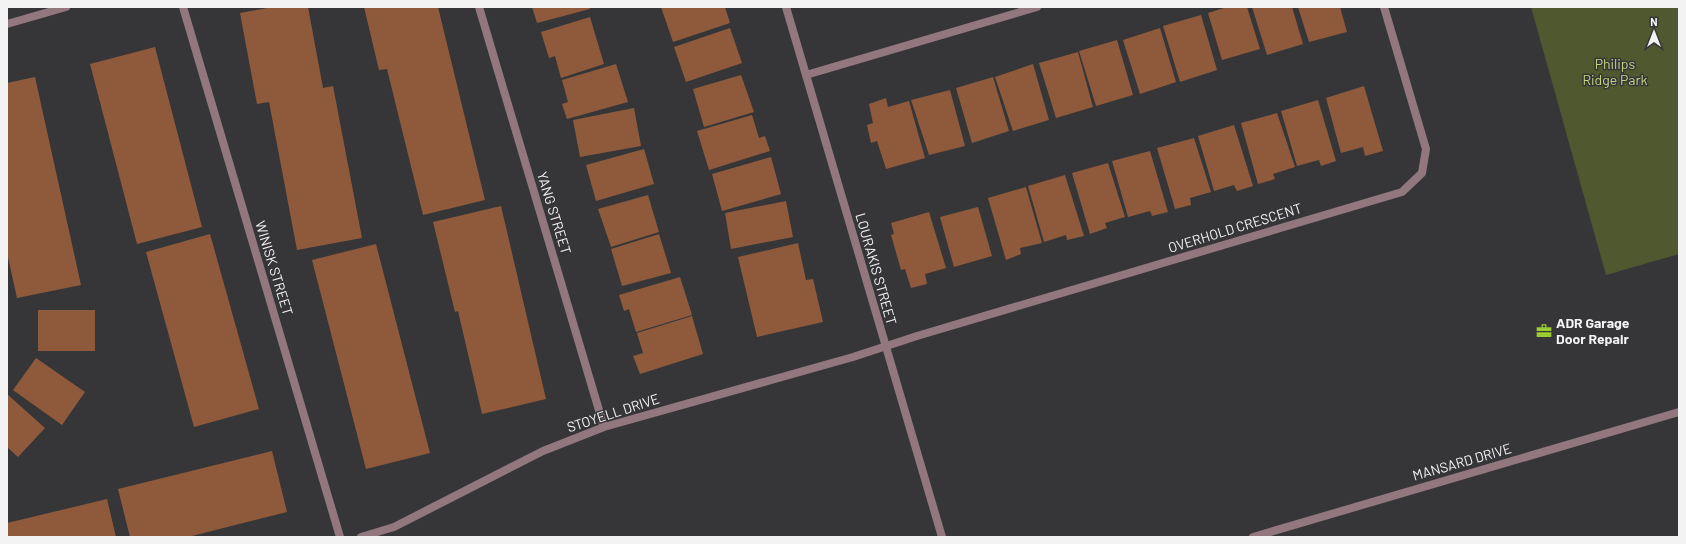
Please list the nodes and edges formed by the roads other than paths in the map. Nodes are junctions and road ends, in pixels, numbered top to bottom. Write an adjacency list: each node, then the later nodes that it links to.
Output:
1 (66, 7): 7 (street)
2 (183, 7): 12 (street, WINISK STREET)
3 (479, 7): 11 (street, YANG STREET)
4 (786, 7): 8 (street, LOURAKIS STREET)
5 (1037, 7): 8 (street)
6 (1384, 7): 9 (street, OVERHOLD CRESCENT)
7 (7, 24)
8 (806, 75): 9 (street, LOURAKIS STREET)
9 (885, 346): 11 (street, STOYELL DRIVE); 14 (street, LOURAKIS STREET)
10 (1679, 412): 15 (street, MANSARD DRIVE)
11 (604, 427): 13 (street, STOYELL DRIVE)
12 (340, 537)
13 (361, 537)
14 (942, 537)
15 (1253, 537)

